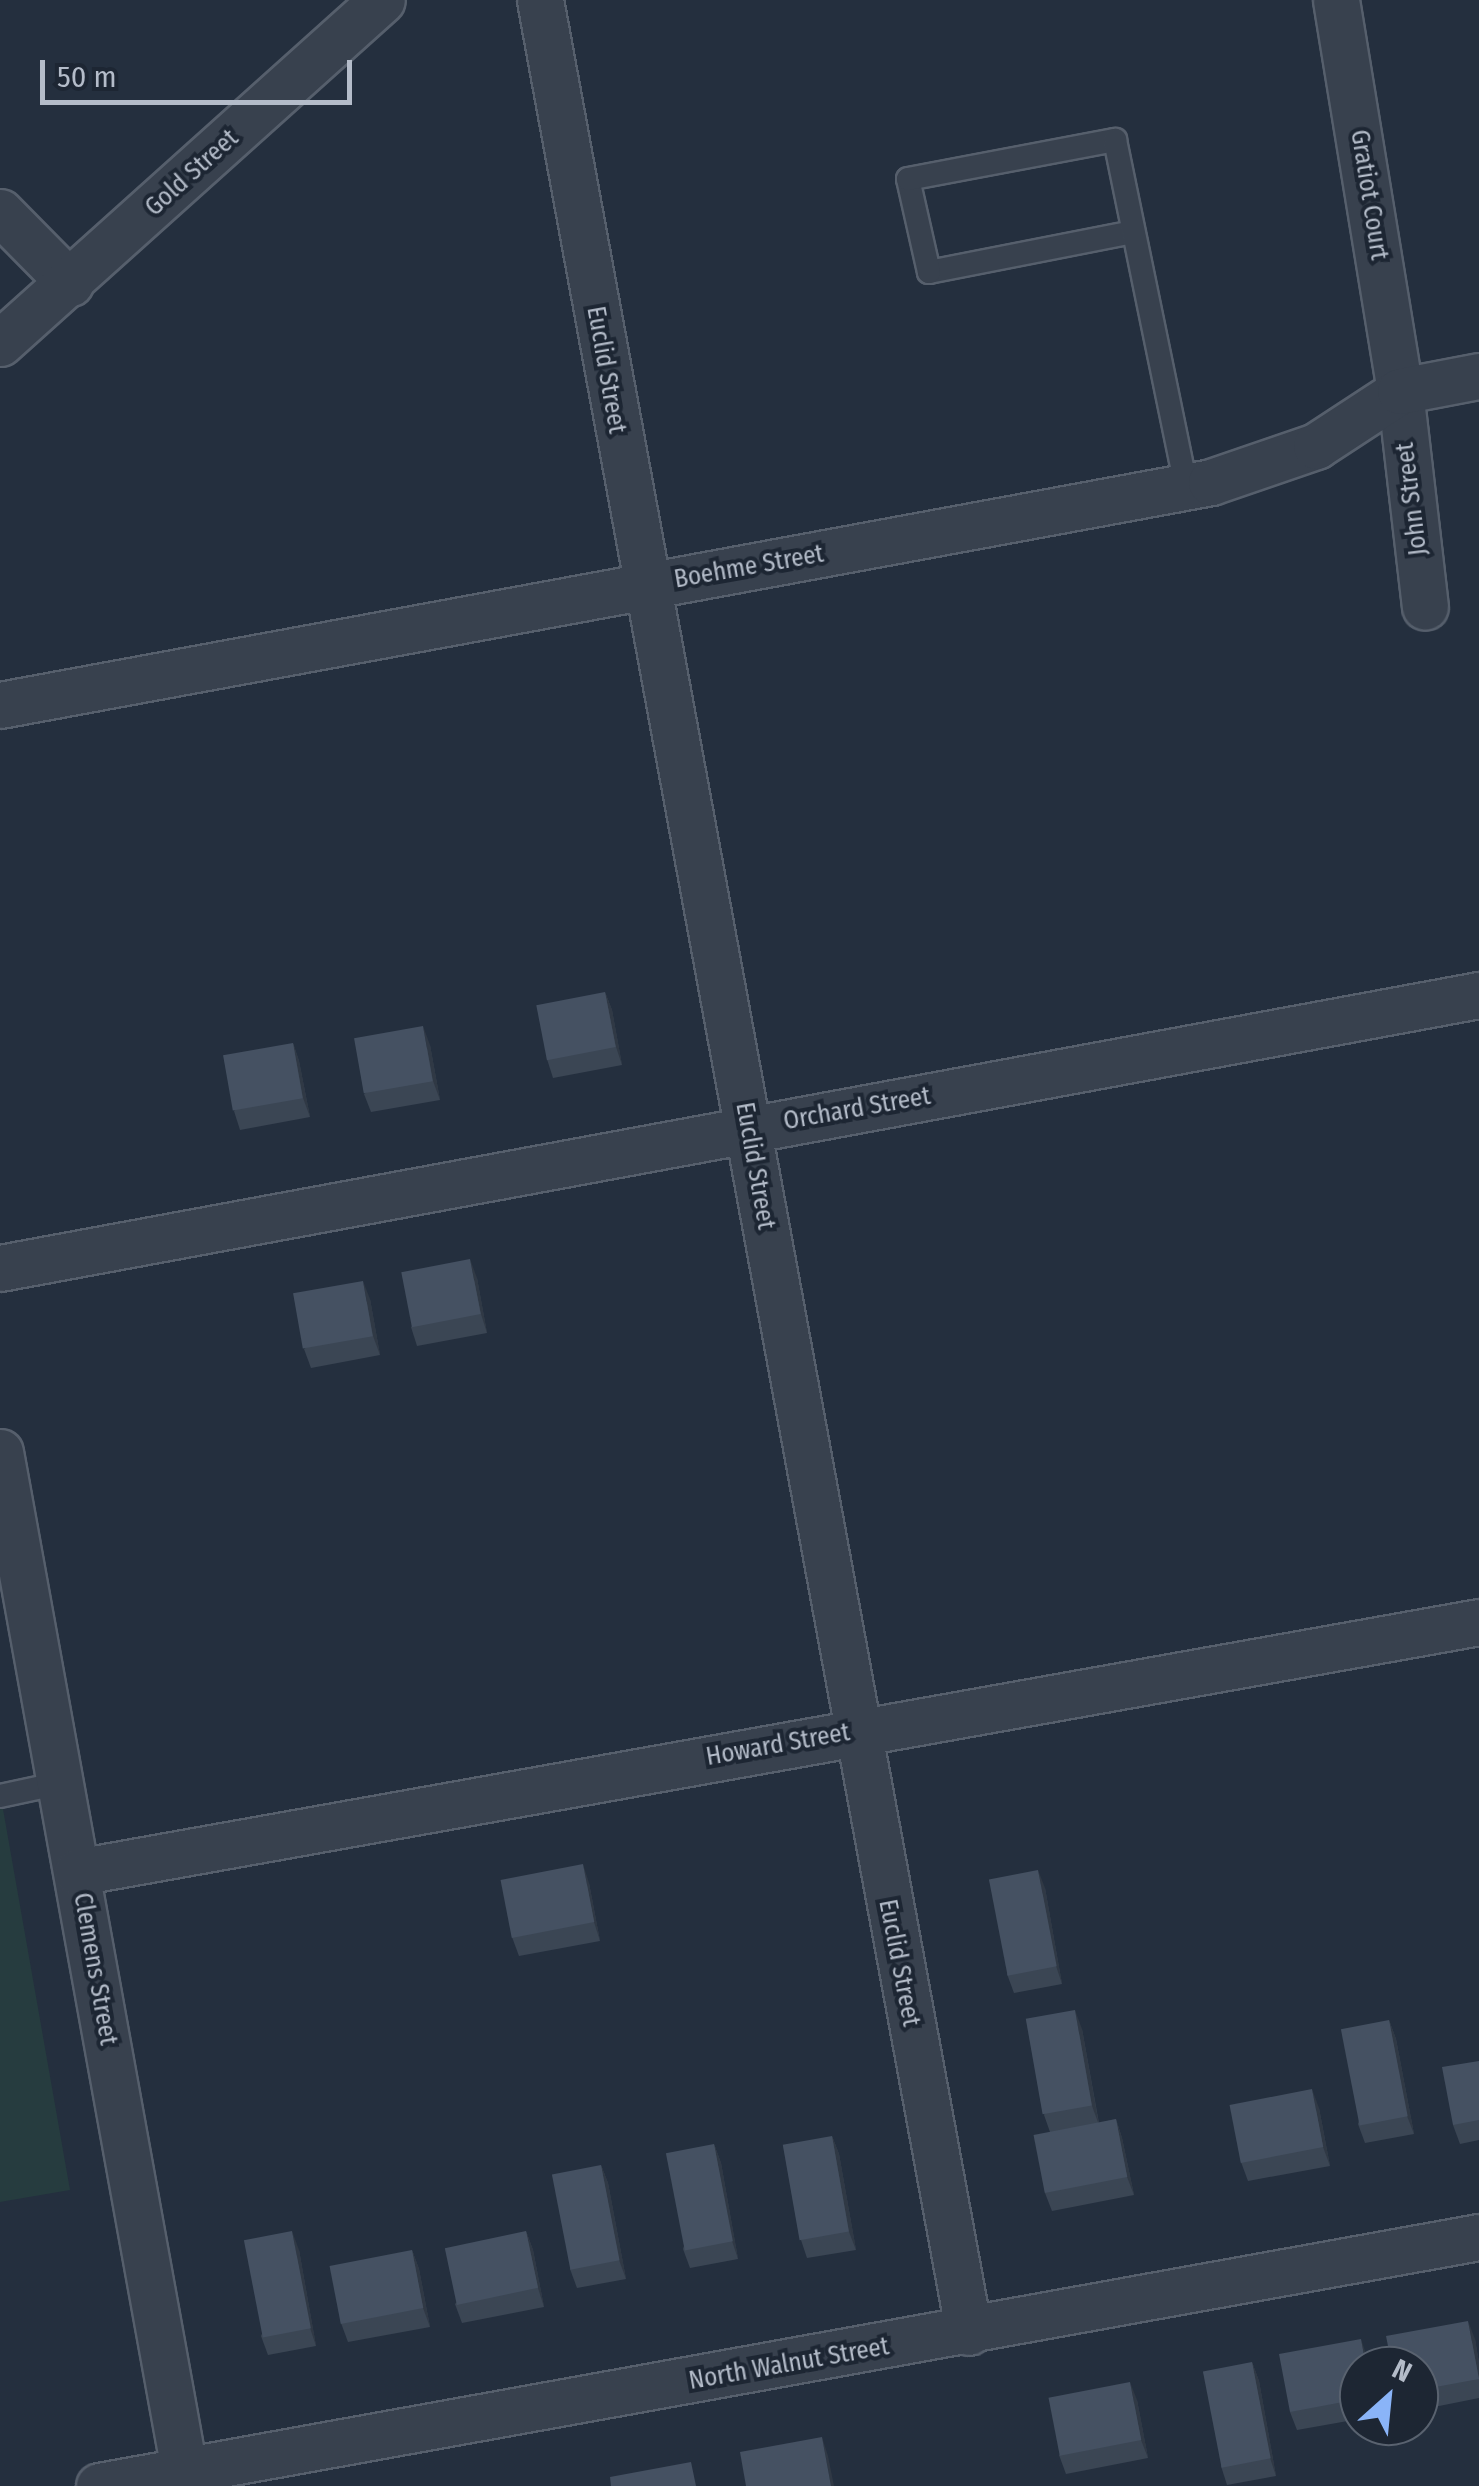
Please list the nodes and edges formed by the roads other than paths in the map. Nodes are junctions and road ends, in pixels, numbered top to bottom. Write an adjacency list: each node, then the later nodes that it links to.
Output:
1 (382, 0): 6 (street, Gold Street)
2 (540, 0): 11 (street, Euclid Street)
3 (1336, 0): 9 (street, Gratiot Court)
4 (0, 212): 6 (street)
5 (1133, 232): 5 (lane); 10 (lane)
6 (70, 284): 7 (street, Gold Street)
7 (0, 343)
8 (1479, 376): 9 (street, Boehme Street)
9 (1400, 391): 10 (street, Boehme Street); 12 (street, John Street)
10 (1186, 487): 11 (street, Boehme Street)
11 (645, 586): 13 (street, Boehme Street); 15 (street, Euclid Street)
12 (1425, 606)
13 (0, 705)
14 (1479, 995): 15 (street, Orchard Street)
15 (748, 1128): 16 (street, Orchard Street); 19 (street, Euclid Street)
16 (0, 1268)
17 (0, 1452): 20 (street, Clemens Street)
18 (1479, 1622): 19 (street, Howard Street)
19 (855, 1732): 22 (street, Howard Street); 24 (street, Euclid Street)
20 (62, 1783): 21 (lane); 22 (street, Clemens Street)
21 (0, 1796)
22 (78, 1872): 25 (street, Clemens Street)
23 (1479, 2237): 24 (street, North Walnut Street)
24 (969, 2332): 25 (street, North Walnut Street)
25 (186, 2478): 26 (street, North Walnut Street)
26 (99, 2486)

